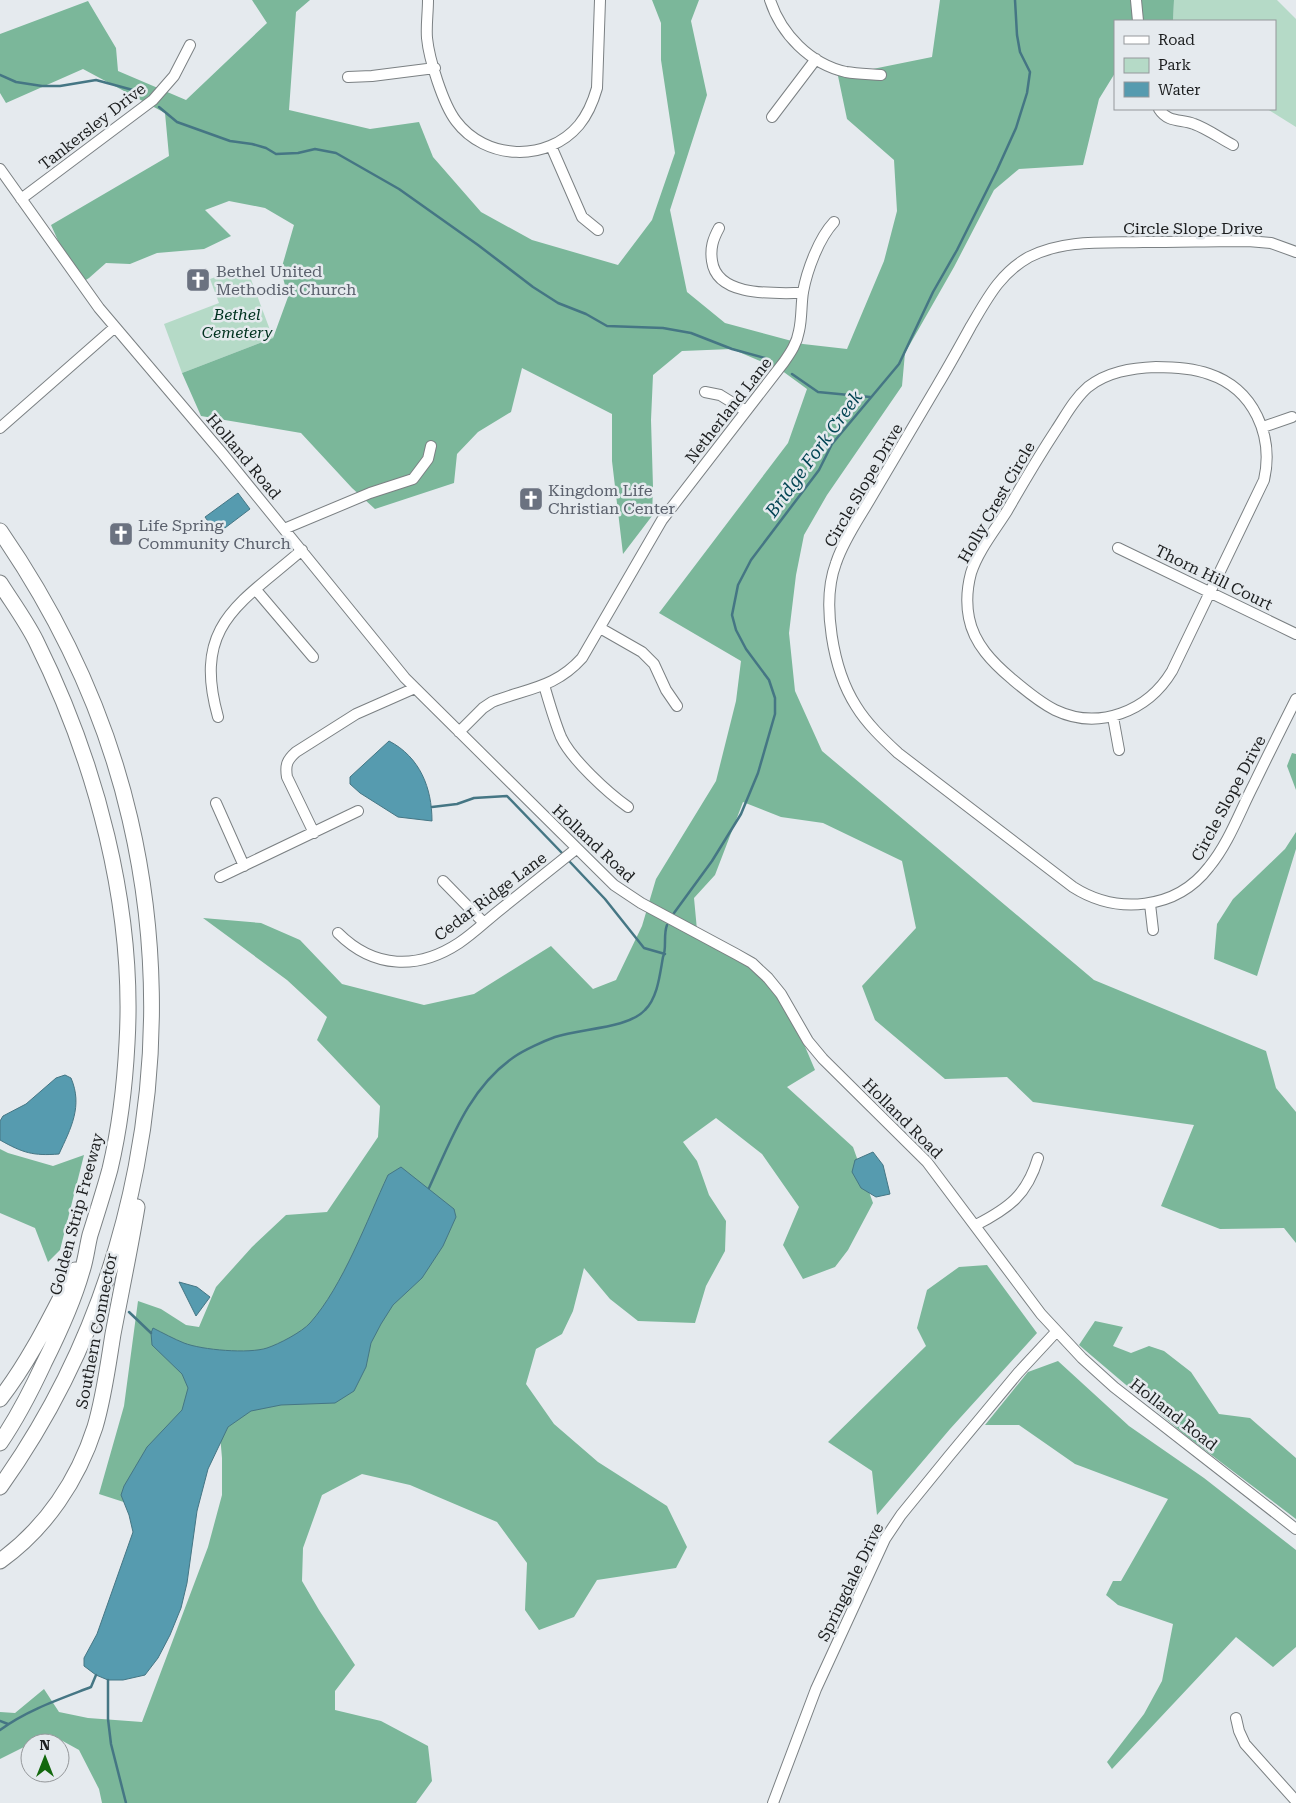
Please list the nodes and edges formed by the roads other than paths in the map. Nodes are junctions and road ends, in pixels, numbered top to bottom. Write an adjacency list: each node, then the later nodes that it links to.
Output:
1 (428, 0): 8 (street)
2 (600, 0): 14 (street)
3 (770, 0): 7 (street)
4 (1136, 0): 5 (street)
5 (1138, 20)
6 (190, 45): 16 (street, Tankersley Drive)
7 (816, 59): 9 (street); 12 (street)
8 (434, 68): 10 (street); 14 (street)
9 (881, 75)
10 (348, 77)
11 (1159, 110): 13 (street)
12 (772, 117)
13 (1233, 145)
14 (551, 146): 19 (street)
15 (0, 169): 16 (street, Holland Road)
16 (21, 199): 22 (street, Holland Road)
17 (834, 222): 21 (street, Netherland Lane)
18 (719, 228): 21 (street)
19 (598, 230)
20 (1296, 252): 55 (street, Circle Slope Drive)
21 (803, 293): 24 (street, Netherland Lane)
22 (115, 328): 27 (street); 29 (street, Holland Road)
23 (704, 392): 24 (street)
24 (746, 411): 36 (street, Netherland Lane)
25 (1292, 417): 26 (street)
26 (1263, 427): 35 (street, Holly Crest Circle); 44 (street, Holly Crest Circle)
27 (0, 428)
28 (431, 446): 29 (street)
29 (284, 529): 32 (street, Holland Road)
30 (0, 531): 59 (highway)
31 (1118, 548): 35 (street, Thorn Hill Court)
32 (302, 550): 34 (street); 40 (street, Holland Road)
33 (0, 583): 62 (highway, Golden Strip Freeway)
34 (256, 590): 38 (street); 43 (street)
35 (1210, 592): 37 (street, Thorn Hill Court); 44 (street, Holly Crest Circle)
36 (600, 628): 39 (street, Netherland Lane); 42 (street)
37 (1296, 634)
38 (313, 657)
39 (544, 685): 45 (street, Netherland Lane); 48 (street)
40 (415, 688): 45 (street, Holland Road); 50 (street)
41 (1296, 699): 55 (street, Circle Slope Drive)
42 (677, 706)
43 (218, 717)
44 (1113, 717): 46 (street)
45 (459, 732): 51 (street, Holland Road)
46 (1119, 750)
47 (216, 803): 52 (street)
48 (628, 806)
49 (358, 811): 50 (street)
50 (314, 833): 52 (street)
51 (576, 850): 56 (street, Cedar Ridge Lane); 61 (street, Holland Road)
52 (244, 866): 53 (street)
53 (220, 877)
54 (443, 880): 56 (street)
55 (1150, 904): 57 (street)
56 (484, 923): 58 (street, Cedar Ridge Lane)
57 (1153, 930)
58 (338, 933)
59 (149, 1077): 66 (highway); 68 (highway, Southern Connector)
60 (1038, 1158): 61 (street)
61 (976, 1225): 63 (street, Holland Road)
62 (86, 1249): 64 (highway, Southern Connector); 65 (highway, Golden Strip Freeway)
63 (1056, 1332): 67 (street, Holland Road); 71 (street, Springdale Drive)
64 (0, 1399)
65 (0, 1443)
66 (0, 1487)
67 (1296, 1529)
68 (0, 1561)
69 (1236, 1718): 70 (street)
70 (1296, 1801)
71 (773, 1803)

